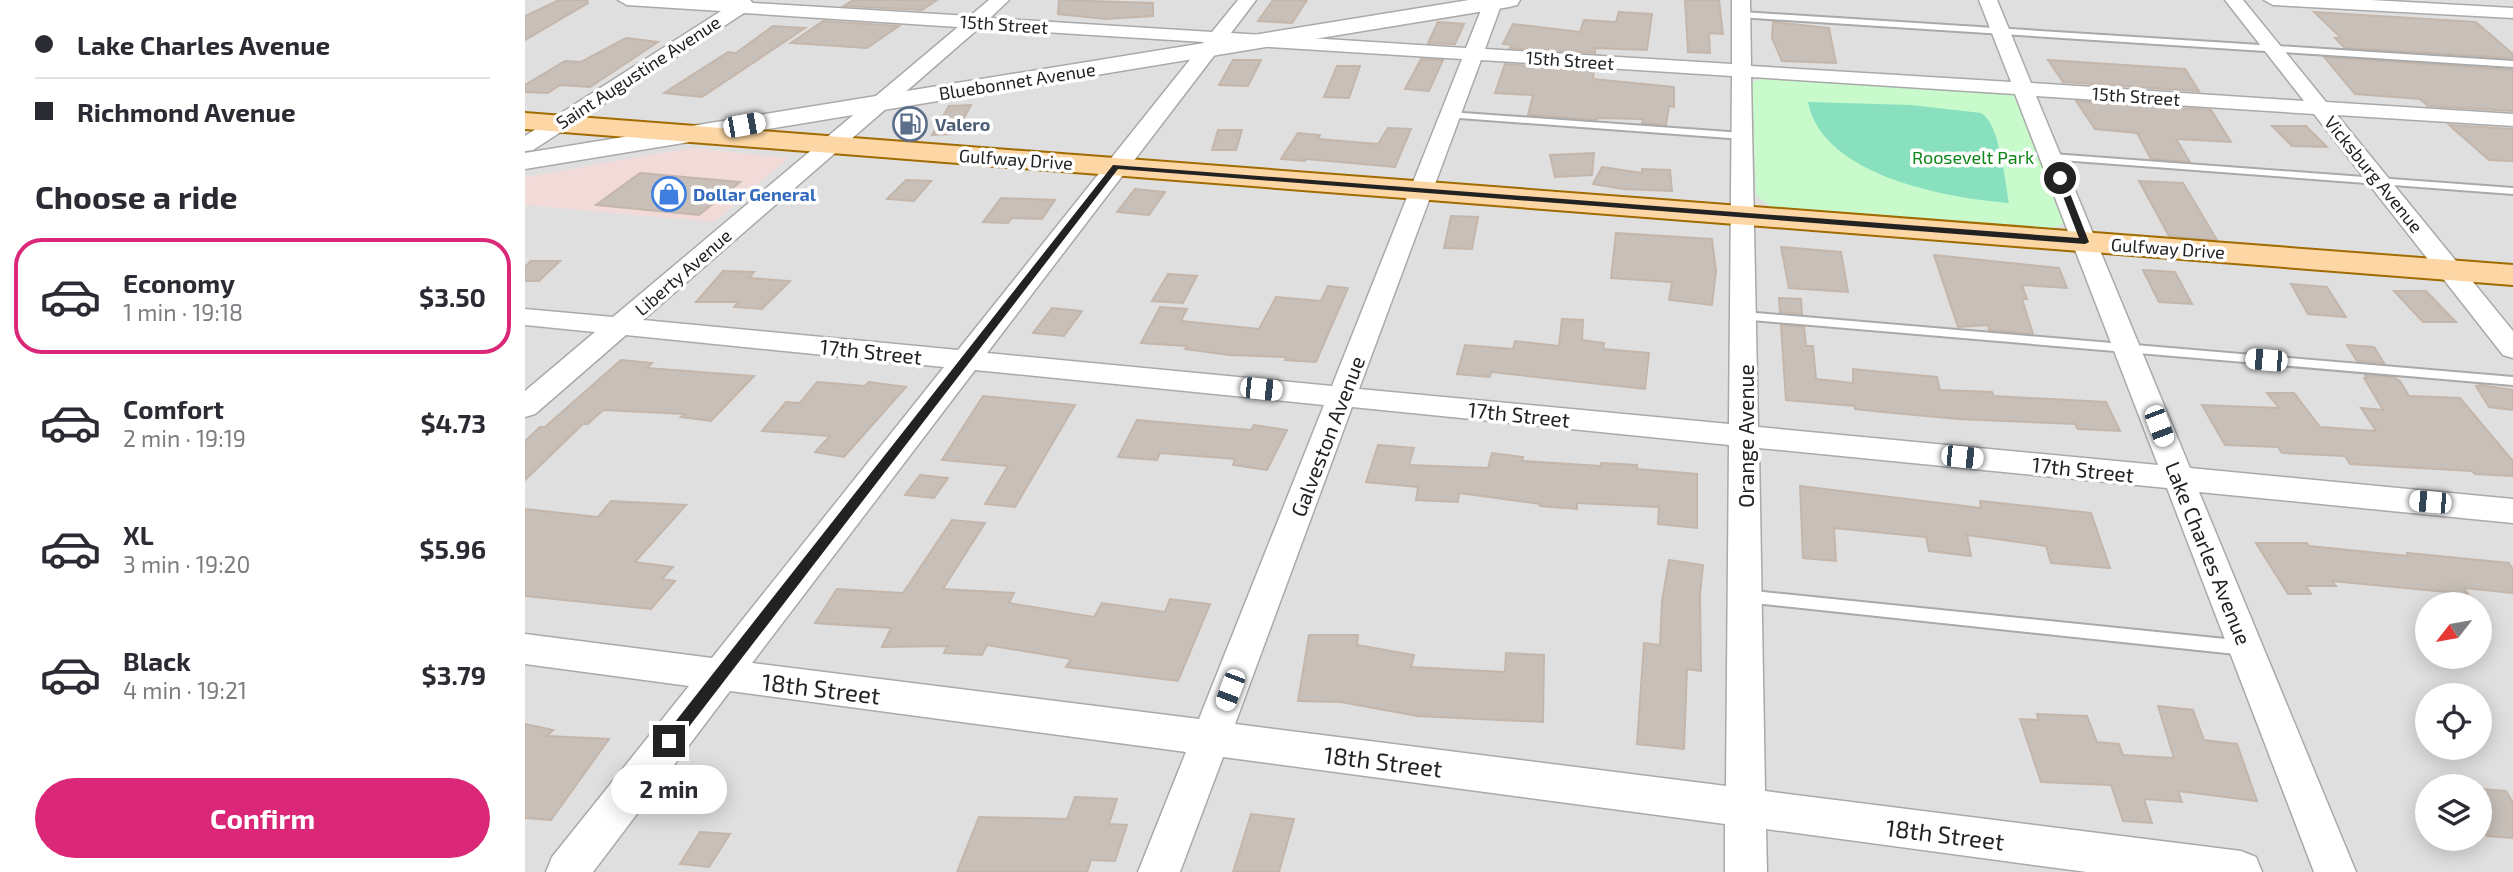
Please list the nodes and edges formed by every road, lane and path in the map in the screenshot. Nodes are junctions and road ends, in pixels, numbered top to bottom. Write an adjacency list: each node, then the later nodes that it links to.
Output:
1 (627, 0): 9 (street, 15th Street)
2 (1000, 0): 12 (street, Liberty Avenue)
3 (1247, 0): 16 (street)
4 (1988, 0): 14 (street, Lake Charles Avenue)
5 (2234, 0): 17 (street, Vicksburg Avenue)
6 (2273, 0): 11 (street)
7 (2483, 0): 11 (street)
8 (1499, 1): 15 (street, Bluebonnet Avenue); 18 (street, Galveston Avenue)
9 (746, 4): 12 (street, 15th Street); 27 (street, Saint Augustine Avenue)
10 (1742, 8): 14 (lane); 20 (street, Orange Avenue)
11 (2505, 13): 13 (street)
12 (975, 22): 16 (street, 15th Street); 22 (street, Liberty Avenue)
13 (2513, 26)
14 (2002, 32): 17 (lane); 21 (street, Lake Charles Avenue)
15 (1262, 40): 16 (street, Bluebonnet Avenue); 18 (street, 15th Street)
16 (1214, 43): 22 (street, Bluebonnet Avenue); 34 (street)
17 (2274, 49): 19 (lane); 23 (street, Vicksburg Avenue)
18 (1473, 54): 20 (street, 15th Street); 24 (street, Galveston Avenue)
19 (2513, 64)
20 (1743, 72): 21 (street, 15th Street); 29 (street, Orange Avenue)
21 (2025, 89): 23 (street, 15th Street); 32 (street, Lake Charles Avenue)
22 (880, 103): 28 (street, Bluebonnet Avenue); 31 (street, Liberty Avenue)
23 (2321, 108): 25 (street, 15th Street); 35 (street, Vicksburg Avenue)
24 (1449, 115): 29 (lane); 36 (street, Galveston Avenue)
25 (2513, 120)
26 (525, 121): 27 (main road, Gulfway Drive)
27 (558, 124): 28 (main road, Gulfway Drive); 30 (street, Saint Augustine Avenue)
28 (691, 134): 31 (main road, Gulfway Drive); 33 (street, Bluebonnet Avenue)
29 (1744, 136): 38 (street, Orange Avenue)
30 (525, 145)
31 (831, 145): 34 (main road, Gulfway Drive); 44 (street, Liberty Avenue)
32 (2052, 157): 35 (lane); 39 (street, Lake Charles Avenue)
33 (525, 161)
34 (1116, 167): 36 (main road, Gulfway Drive); 47 (street)
35 (2381, 182): 37 (lane); 40 (street, Vicksburg Avenue)
36 (1421, 190): 38 (main road, Gulfway Drive); 49 (street, Galveston Avenue)
37 (2513, 191)
38 (1743, 215): 39 (main road, Gulfway Drive); 42 (street, Orange Avenue)
39 (2085, 242): 40 (main road, Gulfway Drive); 45 (street, Lake Charles Avenue)
40 (2450, 270): 41 (main road, Gulfway Drive); 46 (street, Vicksburg Avenue)
41 (2513, 275)
42 (1744, 316): 45 (lane); 51 (street, Orange Avenue)
43 (525, 317): 44 (street, 17th Street)
44 (619, 326): 47 (street, 17th Street); 50 (street, Liberty Avenue)
45 (2128, 348): 48 (lane); 52 (street, Lake Charles Avenue)
46 (2513, 349)
47 (966, 360): 49 (street, 17th Street); 57 (street)
48 (2513, 381)
49 (1341, 397): 51 (street, 17th Street); 58 (street, Galveston Avenue)
50 (525, 407)
51 (1745, 436): 52 (street, 17th Street); 54 (street, Orange Avenue)
52 (2179, 478): 53 (street, 17th Street); 55 (street, Lake Charles Avenue)
53 (2513, 511)
54 (1744, 596): 55 (lane); 59 (street, Orange Avenue)
55 (2247, 648): 64 (street, Lake Charles Avenue)
56 (525, 649): 57 (street, 18th Street)
57 (720, 675): 58 (street, 18th Street); 60 (street)
58 (1211, 738): 59 (street, 18th Street); 61 (street, Galveston Avenue)
59 (1745, 807): 62 (street, Orange Avenue); 63 (street, 18th Street)
60 (567, 872)
61 (1159, 872)
62 (1746, 872)
63 (2241, 872)
64 (2335, 872)

